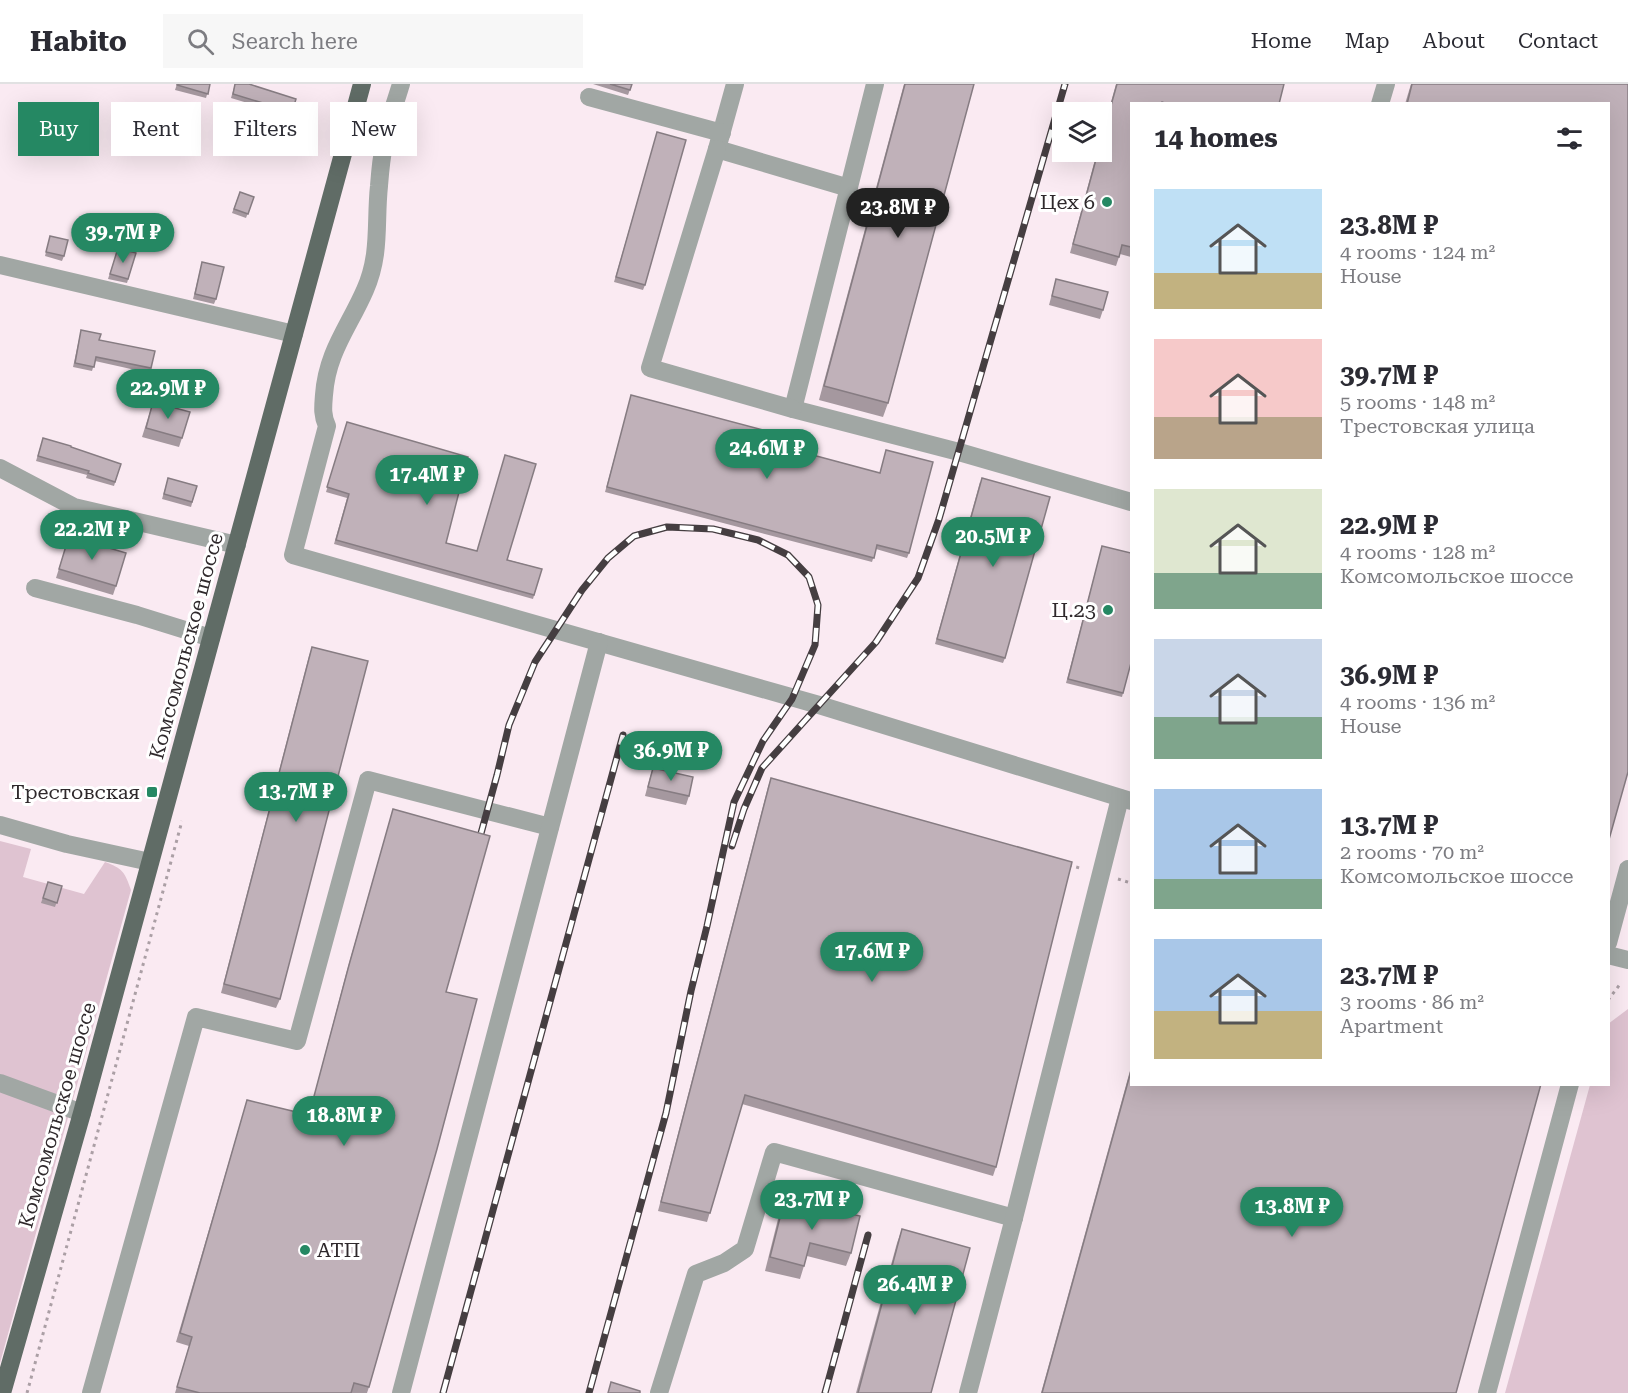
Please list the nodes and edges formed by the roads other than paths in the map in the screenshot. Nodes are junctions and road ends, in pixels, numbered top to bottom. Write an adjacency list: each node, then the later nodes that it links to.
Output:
1 (362, 84): 11 (main road, Комсомольское шоссе)
2 (401, 84): 18 (street)
3 (735, 84): 8 (street)
4 (875, 84): 9 (street)
5 (1386, 84): 7 (street)
6 (589, 97): 8 (street)
7 (1381, 102)
8 (719, 141): 9 (street); 12 (street)
9 (849, 188): 12 (street)
10 (0, 266): 11 (street)
11 (294, 334): 15 (main road, Комсомольское шоссе)
12 (793, 408): 14 (street)
13 (0, 468): 15 (street)
14 (1130, 502)
15 (237, 544): 17 (main road, Комсомольское шоссе)
16 (35, 588): 17 (street)
17 (211, 638): 22 (main road, Комсомольское шоссе)
18 (599, 642): 19 (street); 21 (street)
19 (1126, 799): 30 (street)
20 (0, 825): 22 (street)
21 (550, 826): 32 (street); 33 (street)
22 (150, 862): 29 (main road, Комсомольское шоссе)
23 (1628, 869): 24 (street)
24 (1610, 936)
25 (1610, 956): 26 (street)
26 (1628, 960)
27 (0, 1083): 29 (street)
28 (1569, 1086): 36 (street)
29 (82, 1113): 31 (main road, Комсомольское шоссе)
30 (1014, 1218): 34 (street); 35 (street)
31 (2, 1393)
32 (91, 1393)
33 (401, 1393)
34 (659, 1393)
35 (968, 1393)
36 (1487, 1393)

